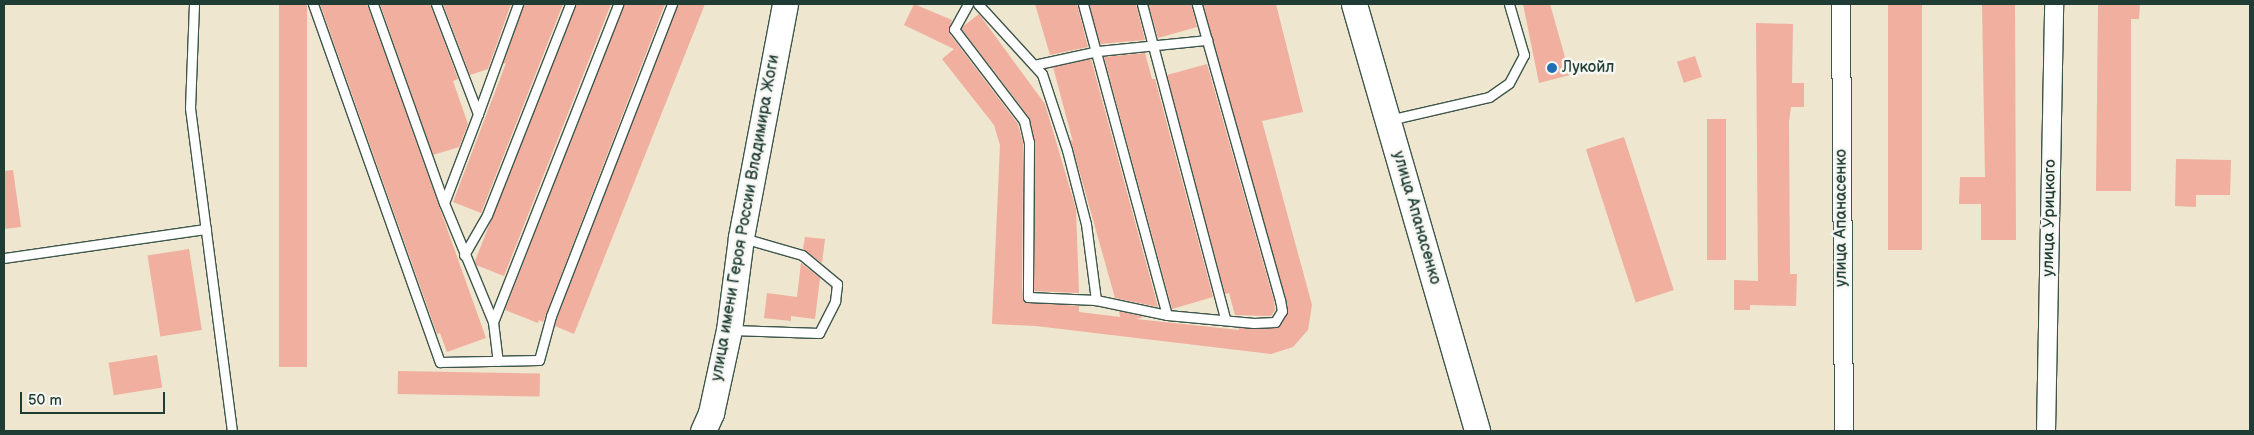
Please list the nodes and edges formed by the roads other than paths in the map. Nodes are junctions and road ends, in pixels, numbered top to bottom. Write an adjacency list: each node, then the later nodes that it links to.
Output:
1 (194, 4): 26 (lane)
2 (313, 4): 35 (lane)
3 (373, 4): 25 (lane)
4 (436, 4): 23 (lane)
5 (518, 4): 23 (lane)
6 (570, 4): 28 (lane)
7 (618, 4): 33 (lane)
8 (672, 4): 35 (lane)
9 (785, 4): 27 (main road, улица имени Героя России Владимира Жоги)
10 (968, 4): 30 (lane)
11 (978, 4): 22 (lane)
12 (1083, 4): 21 (lane)
13 (1142, 4): 20 (lane)
14 (1197, 4): 19 (lane)
15 (1354, 4): 24 (main road, улица Апанасенко)
16 (1509, 4): 24 (lane)
17 (1841, 4): 39 (street, улица Апанасенко)
18 (2054, 4): 40 (street, улица Урицкого)
19 (1208, 40): 20 (lane); 32 (lane)
20 (1154, 46): 21 (lane); 32 (lane)
21 (1098, 51): 22 (lane); 31 (lane)
22 (1034, 65): 30 (lane)
23 (478, 114): 25 (lane)
24 (1388, 120): 38 (main road, улица Апанасенко)
25 (444, 204): 28 (lane)
26 (206, 229): 29 (lane); 36 (lane)
27 (741, 237): 34 (main road, улица имени Героя России Владимира Жоги); 34 (lane)
28 (464, 255): 33 (lane)
29 (4, 258)
30 (1096, 300): 31 (lane)
31 (1167, 315): 32 (lane)
32 (1225, 319)
33 (493, 322): 35 (lane)
34 (729, 330): 37 (main road, улица имени Героя России Владимира Жоги)
35 (498, 361)
36 (232, 431)
37 (703, 431)
38 (1477, 431)
39 (1844, 431)
40 (2046, 431)

